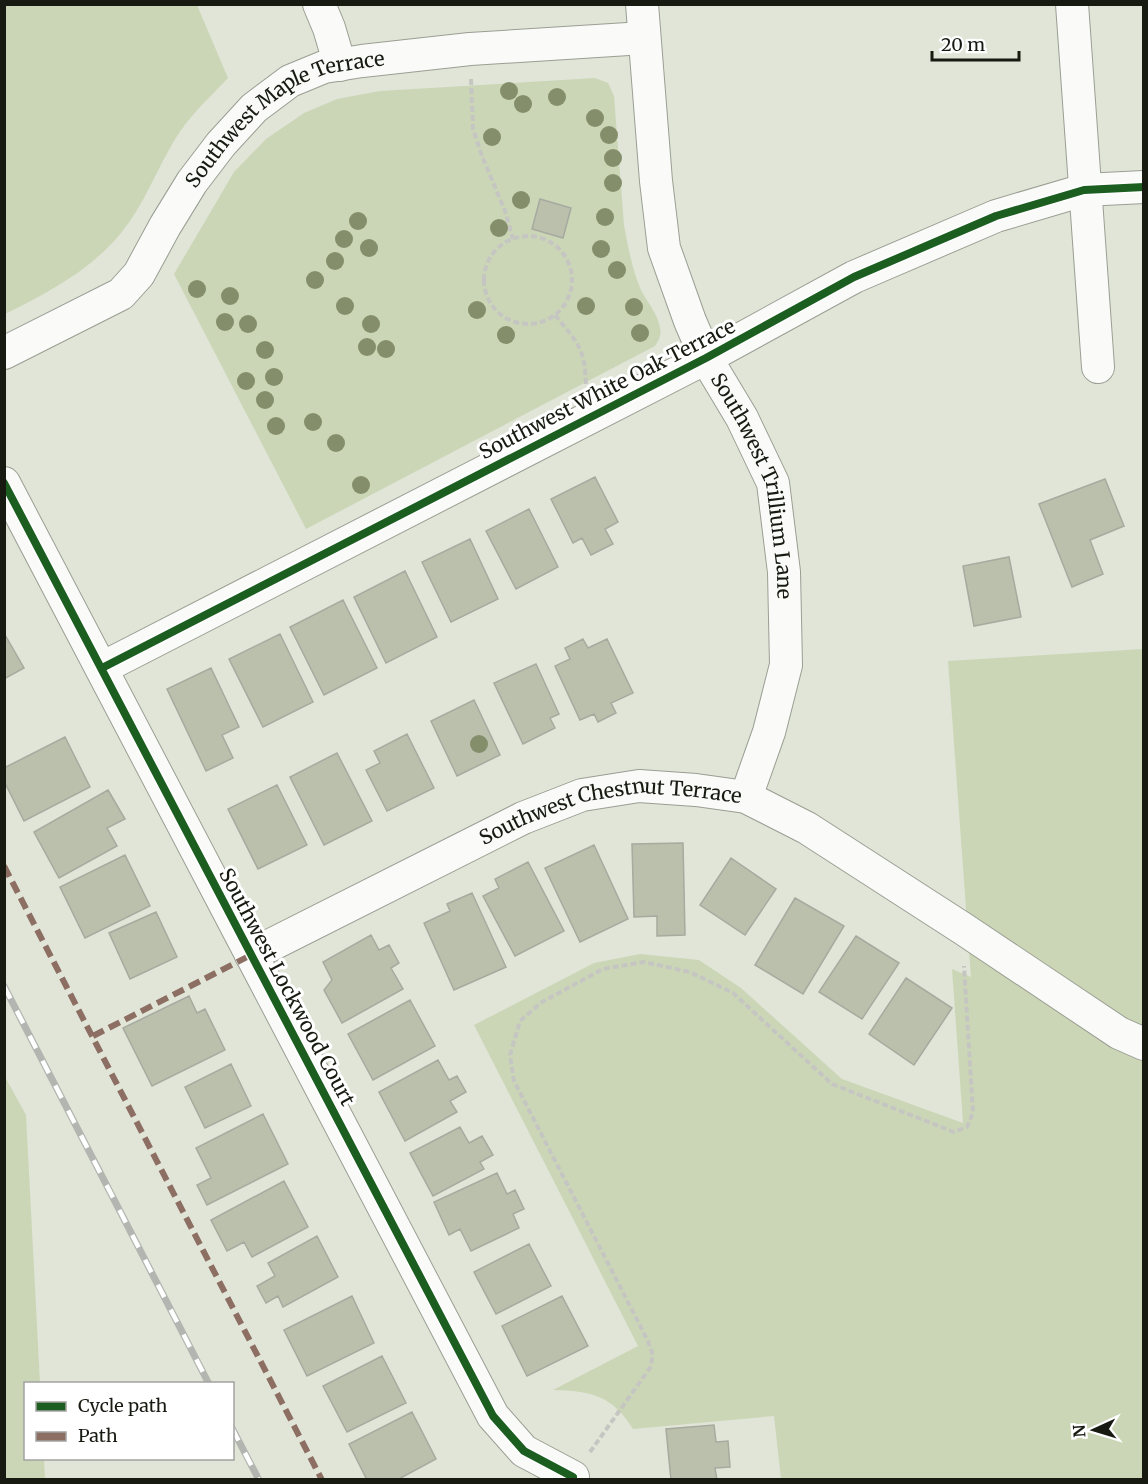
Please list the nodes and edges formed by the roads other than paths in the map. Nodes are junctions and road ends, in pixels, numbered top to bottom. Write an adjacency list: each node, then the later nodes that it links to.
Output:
1 (319, 4): 5 (street)
2 (642, 4): 4 (street, Southwest Trillium Lane)
3 (1072, 4): 7 (street)
4 (644, 38): 5 (street, Southwest Maple Terrace); 9 (street, Southwest Trillium Lane)
5 (340, 65): 8 (street, Southwest Maple Terrace)
6 (1143, 187): 7 (street, Southwest White Oak Terrace)
7 (1084, 190): 9 (street, Southwest White Oak Terrace); 10 (street)
8 (4, 353)
9 (706, 358): 12 (street, Southwest White Oak Terrace); 13 (street, Southwest Trillium Lane)
10 (1098, 367)
11 (4, 483): 12 (street, Southwest Lockwood Court)
12 (102, 668): 14 (street, Southwest Lockwood Court)
13 (746, 797): 14 (street, Southwest Chestnut Terrace); 15 (street, Southwest Chestnut Terrace)
14 (251, 955): 16 (street, Southwest Lockwood Court)
15 (1143, 1044)
16 (573, 1477)

